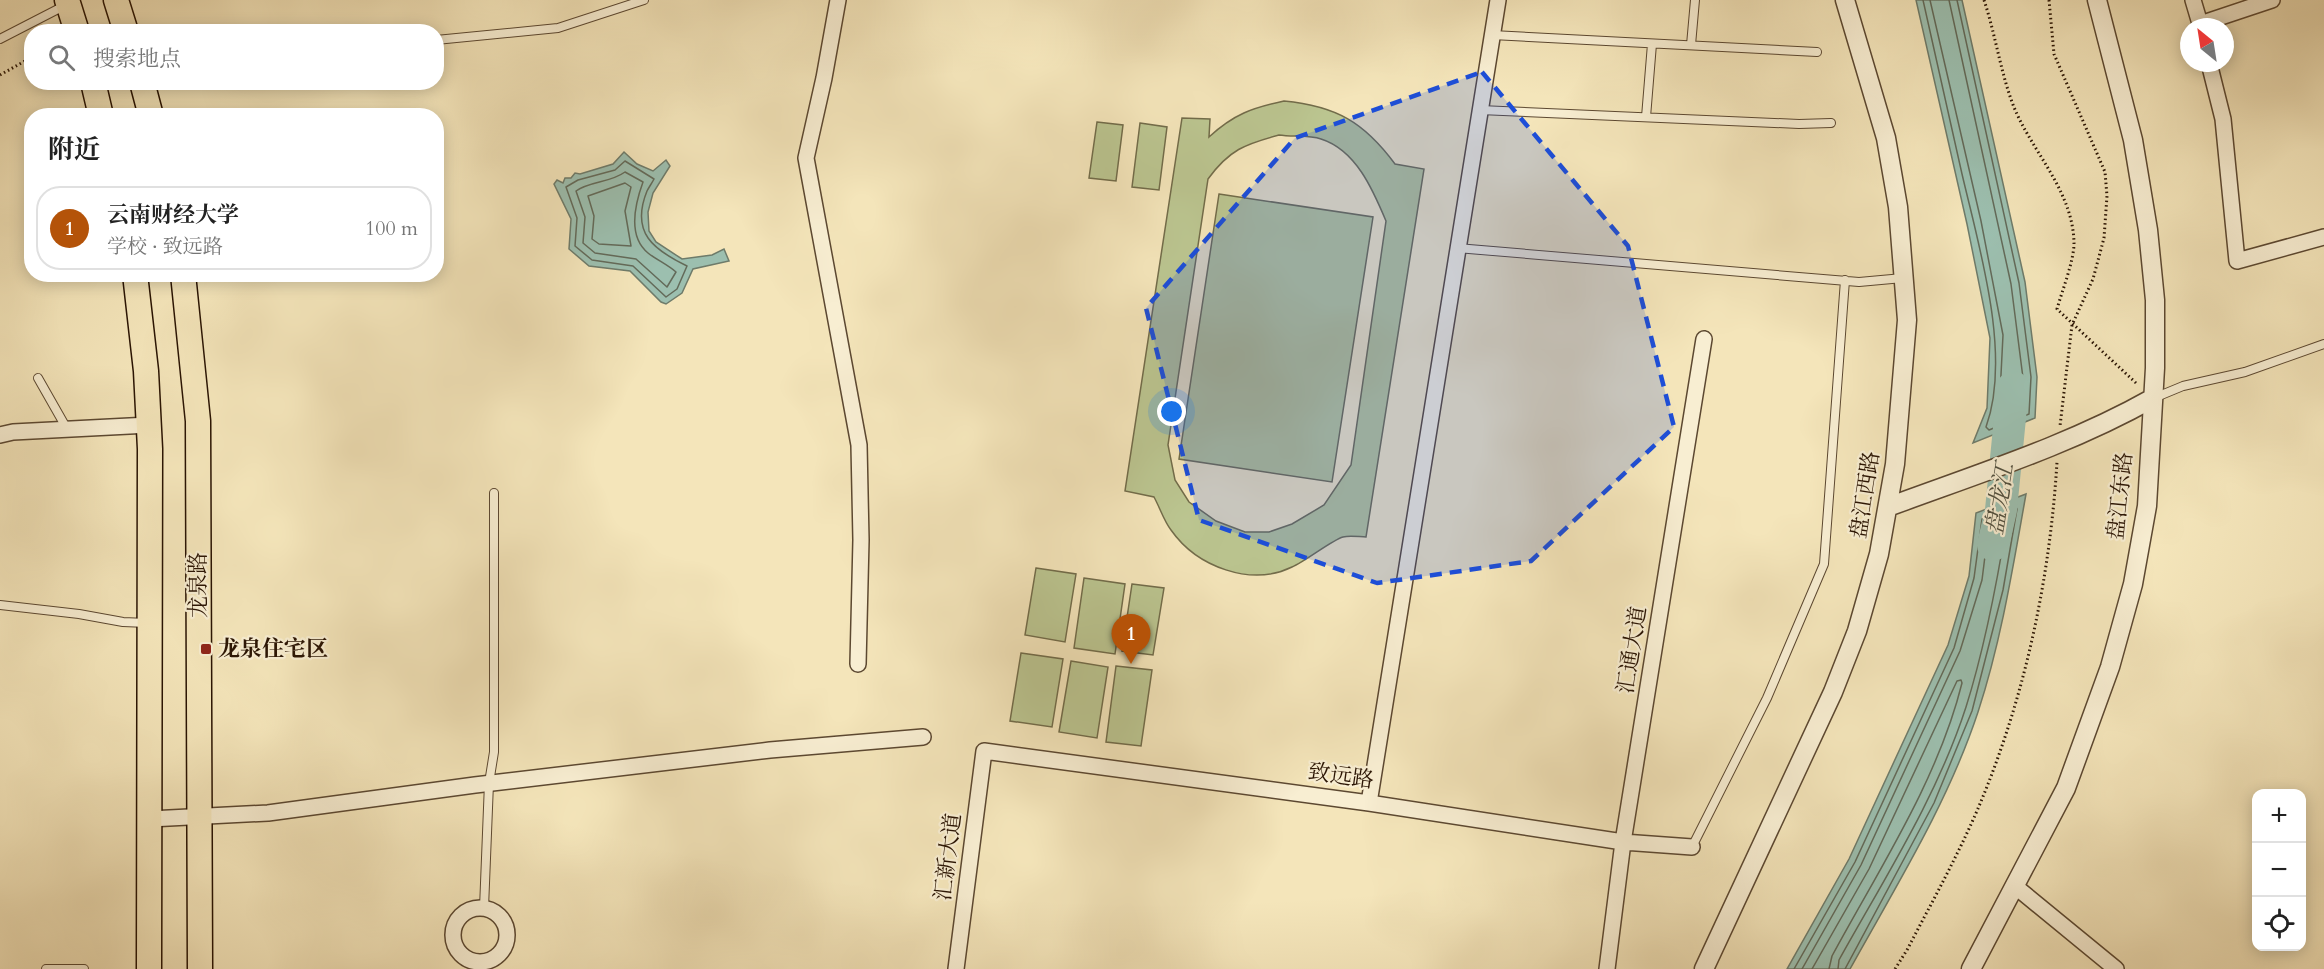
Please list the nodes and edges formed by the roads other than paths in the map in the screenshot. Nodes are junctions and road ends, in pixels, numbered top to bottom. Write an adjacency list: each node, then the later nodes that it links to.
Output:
1 (116, 0): 15 (main road)
2 (644, 0): 19 (lane)
3 (838, 0): 48 (street)
4 (1498, 0): 17 (street)
5 (1695, 0): 21 (lane)
6 (1845, 0): 33 (street, 盘江西路)
7 (2097, 0): 40 (street, 盘江东路)
8 (2193, 0): 11 (street)
9 (2272, 0): 12 (street)
10 (68, 2): 13 (lane); 14 (main road)
11 (2198, 18)
12 (2222, 18)
13 (28, 24)
14 (75, 24)
15 (124, 24)
16 (24, 26): 18 (lane)
17 (1491, 35): 20 (lane); 28 (street)
18 (0, 39)
19 (444, 39)
20 (1652, 44): 21 (lane); 29 (lane)
21 (1691, 45): 22 (lane)
22 (1816, 52)
23 (2211, 72): 31 (street)
24 (95, 90): 26 (main road)
25 (144, 90): 27 (main road)
26 (99, 108)
27 (149, 108)
28 (1479, 110): 29 (lane); 32 (street)
29 (1646, 117): 30 (lane)
30 (1831, 123)
31 (2324, 237)
32 (1457, 248): 34 (lane); 52 (street)
33 (1903, 278): 34 (lane); 45 (street, 盘江西路)
34 (1845, 280): 56 (lane)
35 (136, 282): 41 (main road)
36 (184, 282): 53 (main road, 龙泉路)
37 (1704, 339): 55 (street, 汇通大道)
38 (2324, 344): 40 (lane)
39 (38, 378): 42 (lane)
40 (2153, 398): 45 (street); 57 (street, 盘江东路)
41 (149, 425): 42 (street); 47 (main road)
42 (67, 429): 43 (street)
43 (0, 435)
44 (494, 493): 51 (lane)
45 (1888, 507): 66 (street, 盘江西路)
46 (0, 605): 47 (lane)
47 (151, 623): 54 (main road)
48 (858, 664)
49 (923, 737): 51 (street)
50 (984, 751): 52 (street, 致远路); 64 (street, 汇新大道)
51 (489, 783): 53 (street); 58 (lane)
52 (1370, 803): 55 (street, 致远路)
53 (201, 817): 54 (street); 63 (main road, 龙泉路)
54 (150, 819): 62 (main road)
55 (1623, 842): 56 (street, 致远路); 65 (street, 汇通大道)
56 (1692, 847)
57 (2016, 887): 67 (street, 盘江东路); 68 (street)
58 (484, 908): 59 (street); 59 (street)
59 (479, 966)
60 (46, 969): 61 (lane)
61 (84, 969)
62 (149, 969)
63 (200, 969)
64 (956, 969)
65 (1607, 969)
66 (1704, 969)
67 (1971, 969)
68 (2116, 969)

